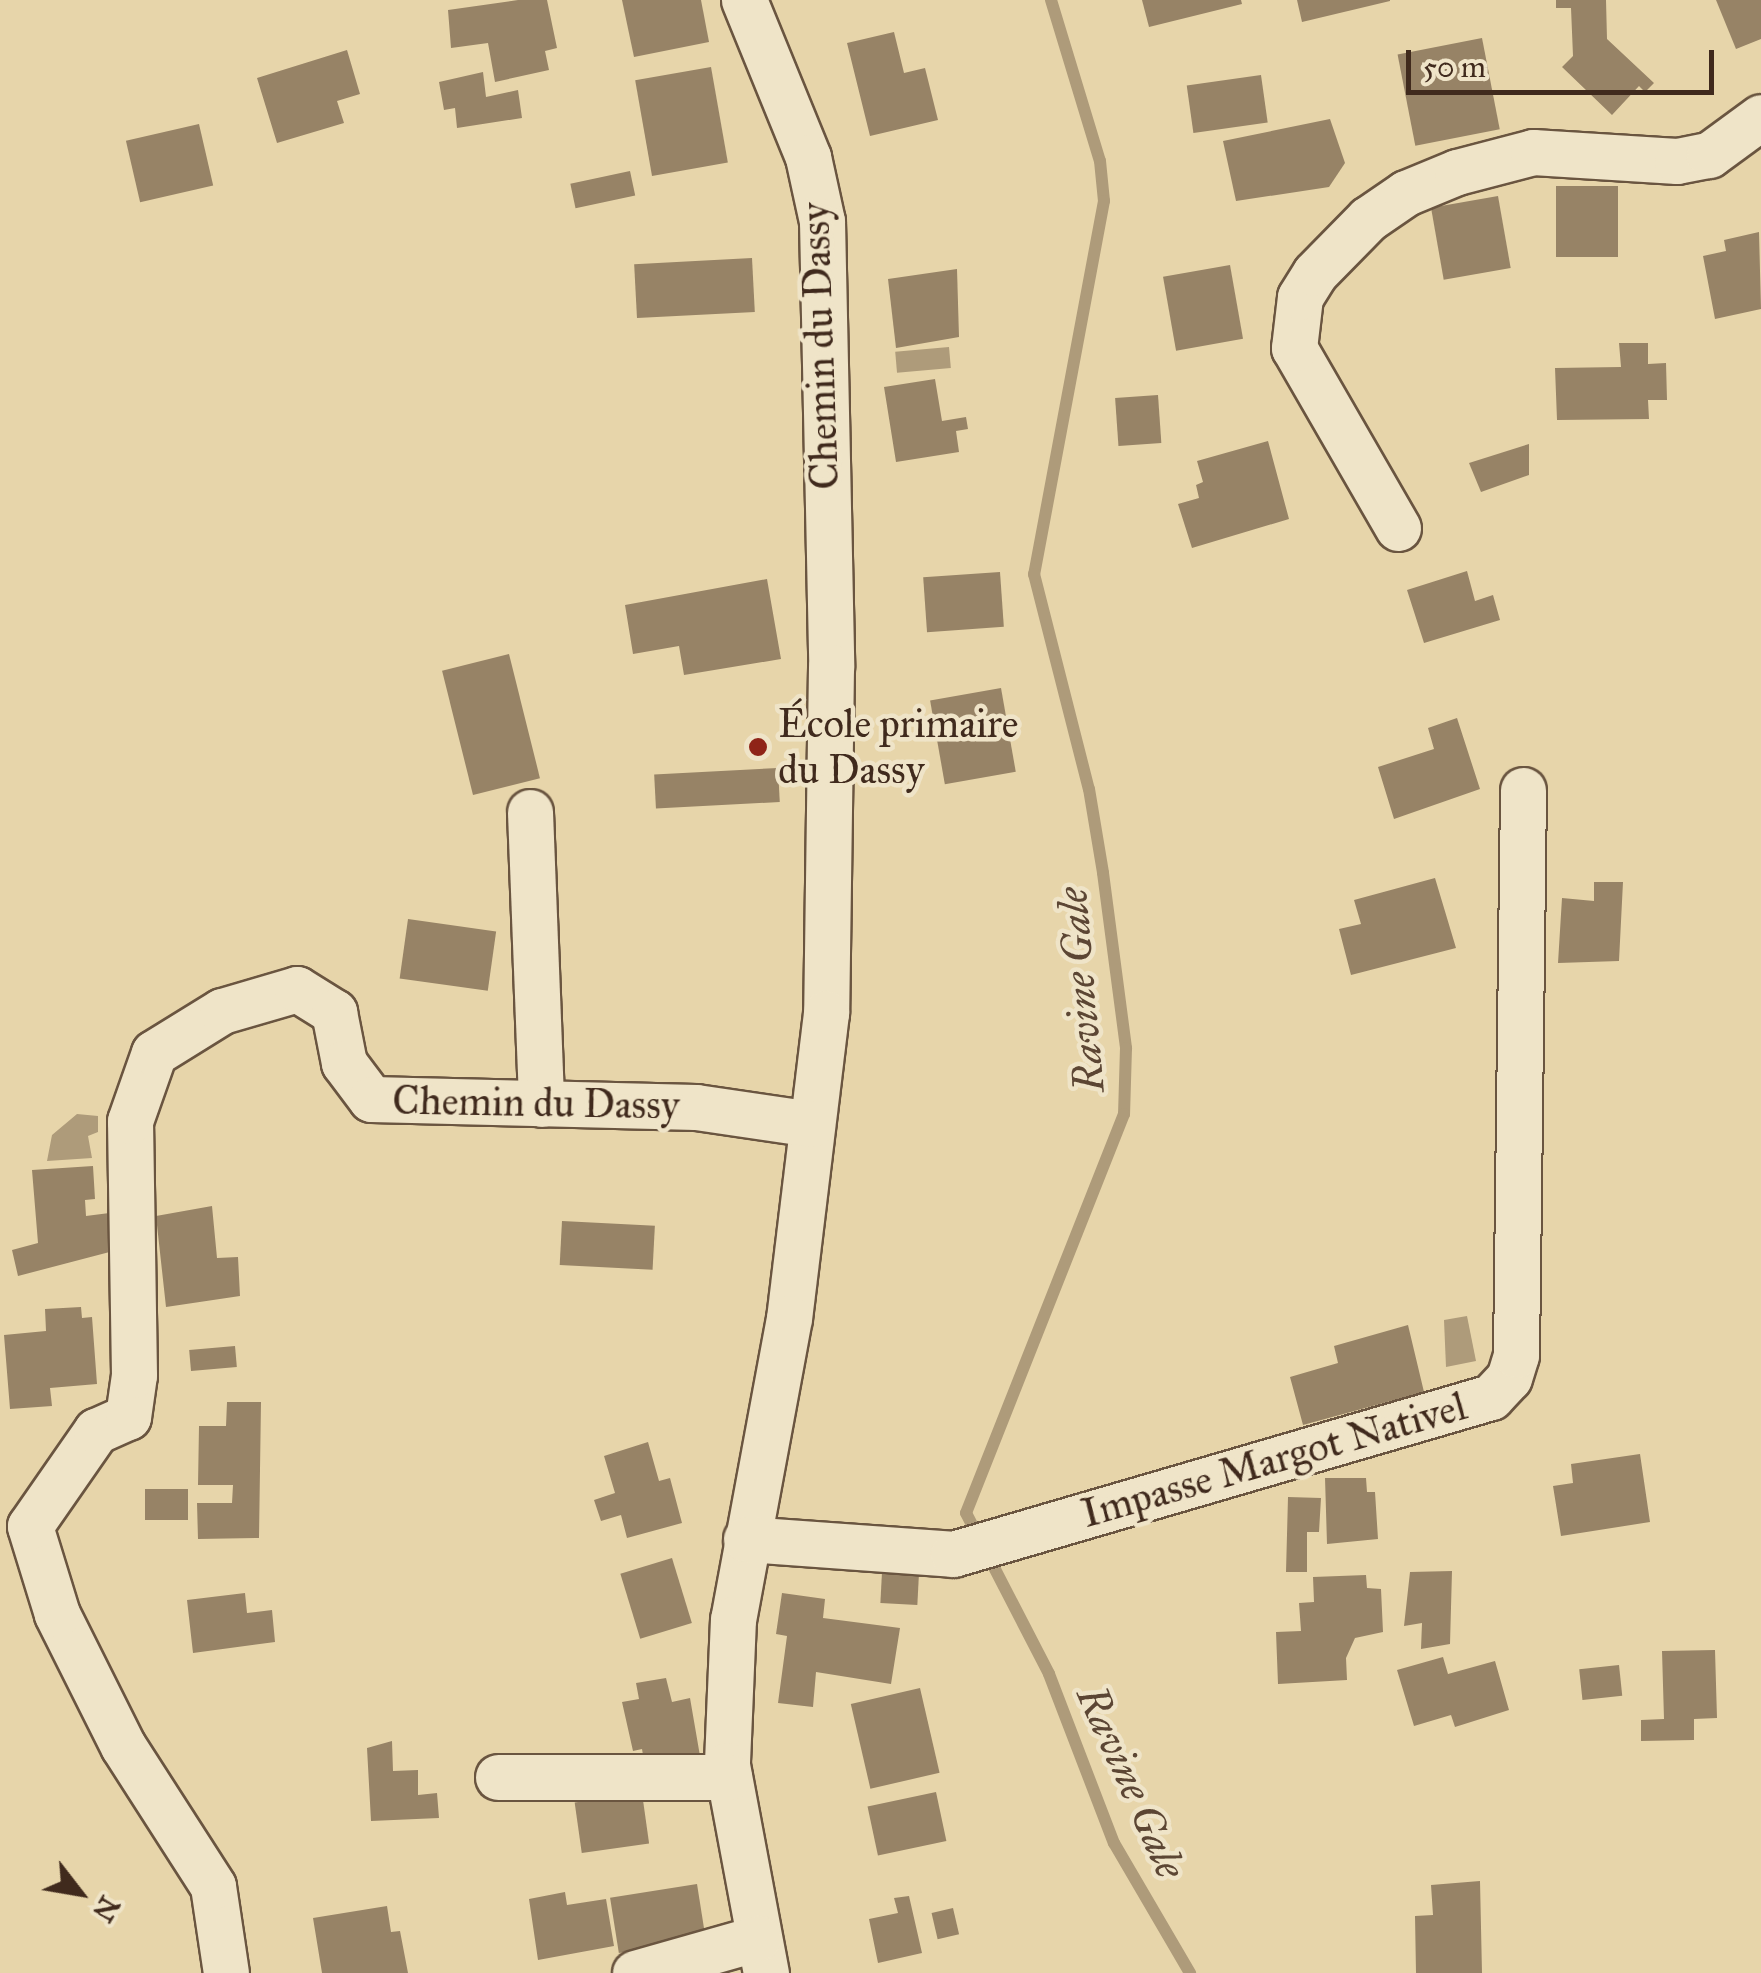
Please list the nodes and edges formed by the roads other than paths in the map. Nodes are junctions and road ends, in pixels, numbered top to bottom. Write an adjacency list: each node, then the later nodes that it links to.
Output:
1 (744, 0): 7 (street, Chemin du Dassy)
2 (1761, 117): 3 (street)
3 (1398, 528)
4 (1523, 790): 8 (street, Impasse Margot Nativel)
5 (530, 812): 6 (street)
6 (540, 1104): 7 (street, Chemin du Dassy); 12 (street, Chemin du Dassy)
7 (812, 1124): 8 (street, Chemin du Dassy)
8 (746, 1539): 10 (street, Chemin du Dassy)
9 (498, 1777): 10 (street)
10 (729, 1777): 11 (street, Chemin du Dassy)
11 (762, 1955): 13 (street)
12 (226, 1973)
13 (635, 1973)

